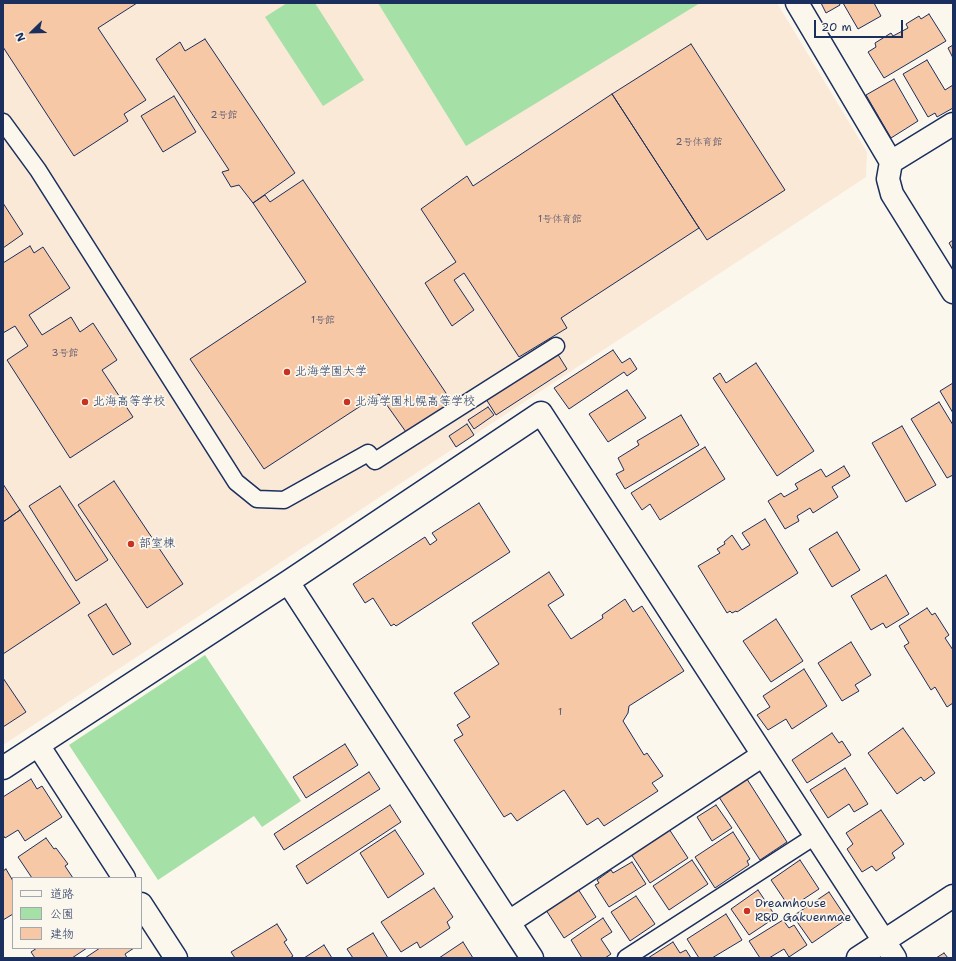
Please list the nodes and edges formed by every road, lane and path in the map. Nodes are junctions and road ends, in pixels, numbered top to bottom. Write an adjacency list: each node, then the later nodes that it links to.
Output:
1 (797, 3): 4 (street)
2 (3, 122): 6 (lane)
3 (953, 124): 4 (street)
4 (891, 162): 5 (street)
5 (953, 292)
6 (556, 346)
7 (288, 582): 8 (street); 9 (street); 15 (street)
8 (38, 745): 10 (street); 12 (street)
9 (763, 755): 11 (street); 15 (street)
10 (3, 768)
11 (816, 836): 16 (street); 19 (lane)
12 (123, 877)
13 (953, 896): 16 (street)
14 (142, 906): 17 (street)
15 (509, 922): 18 (street)
16 (890, 950): 20 (street)
17 (176, 958)
18 (532, 958)
19 (626, 958)
20 (858, 958)

